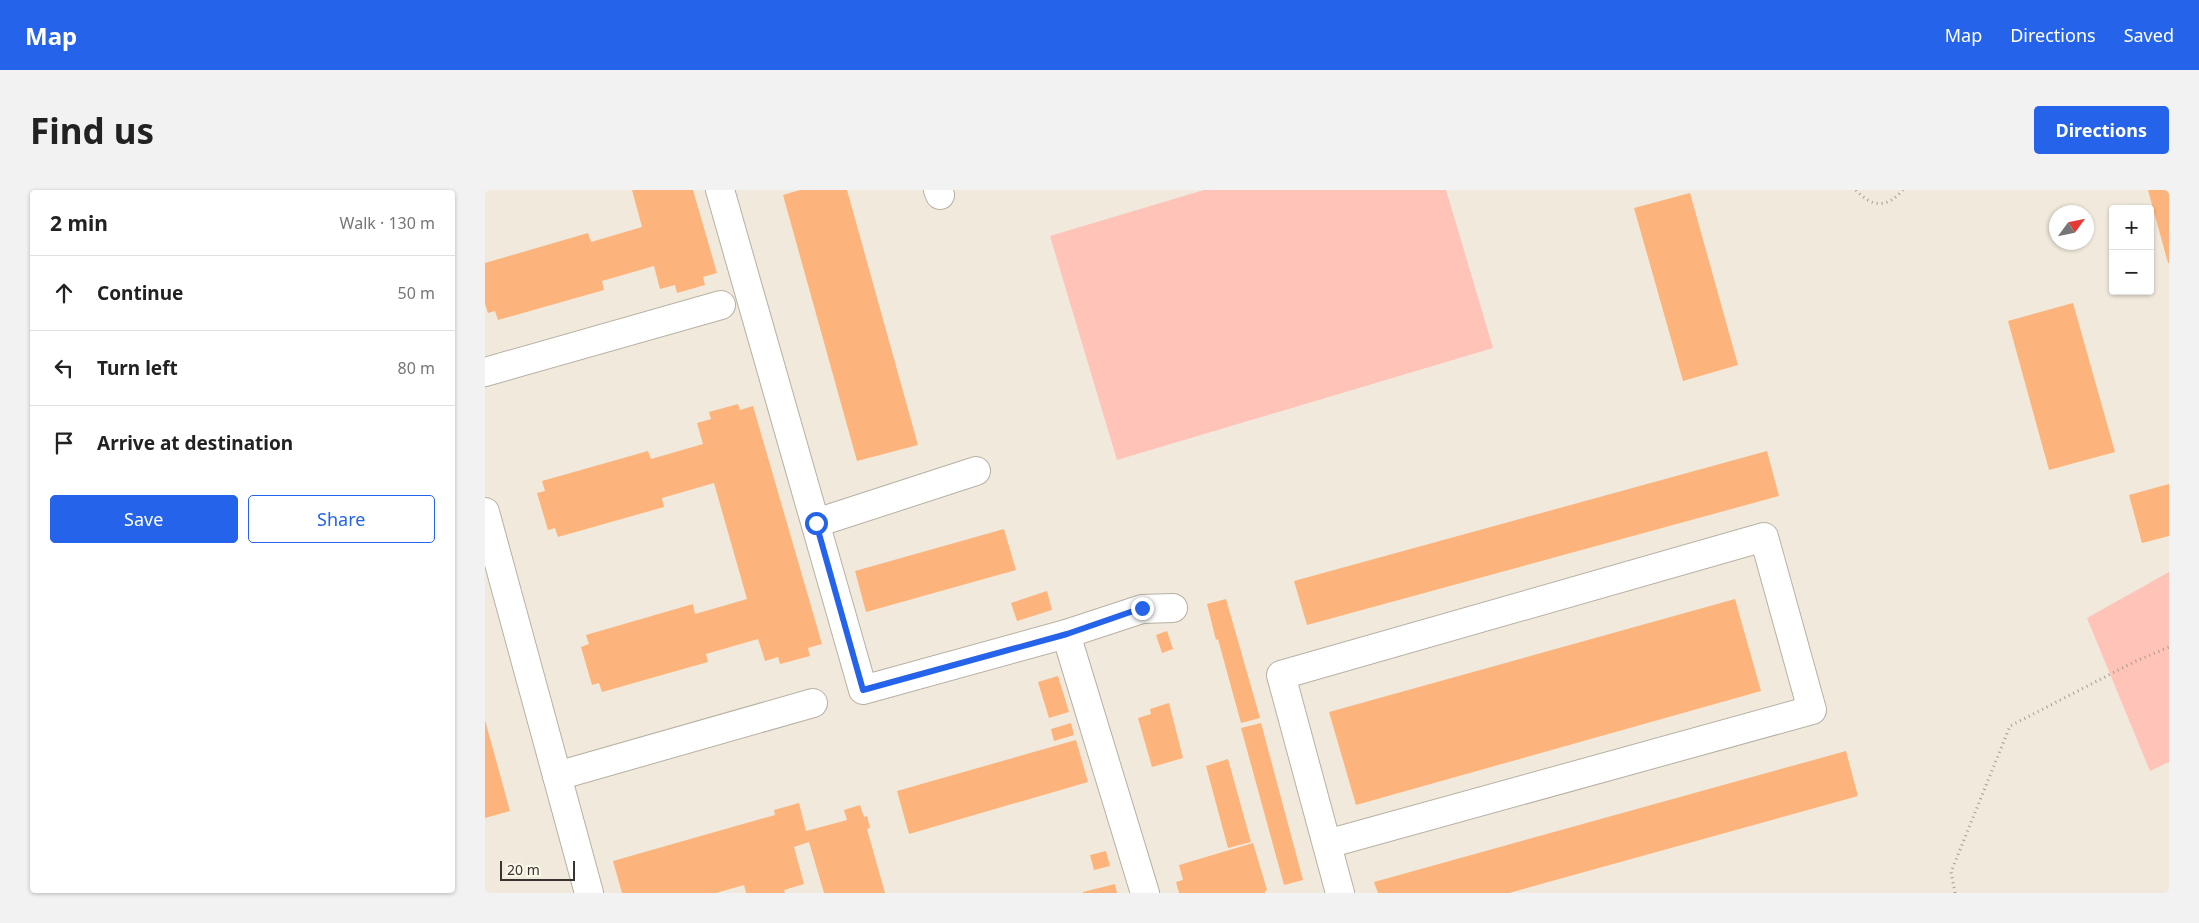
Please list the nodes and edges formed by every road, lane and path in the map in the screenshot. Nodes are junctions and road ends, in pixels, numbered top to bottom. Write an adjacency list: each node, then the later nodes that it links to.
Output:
1 (720, 190): 8 (lane)
2 (1856, 190): 3 (path)
3 (1903, 190)
4 (721, 305): 5 (lane)
5 (485, 372)
6 (976, 471): 8 (lane)
7 (485, 512): 13 (lane)
8 (816, 523): 10 (lane)
9 (1173, 608): 10 (lane)
10 (1067, 634): 16 (lane)
11 (2169, 648): 18 (path)
12 (813, 703): 13 (lane)
13 (557, 776): 15 (lane)
14 (1327, 844): 14 (lane); 17 (lane)
15 (589, 893)
16 (1145, 893)
17 (1341, 893)
18 (1955, 893)

